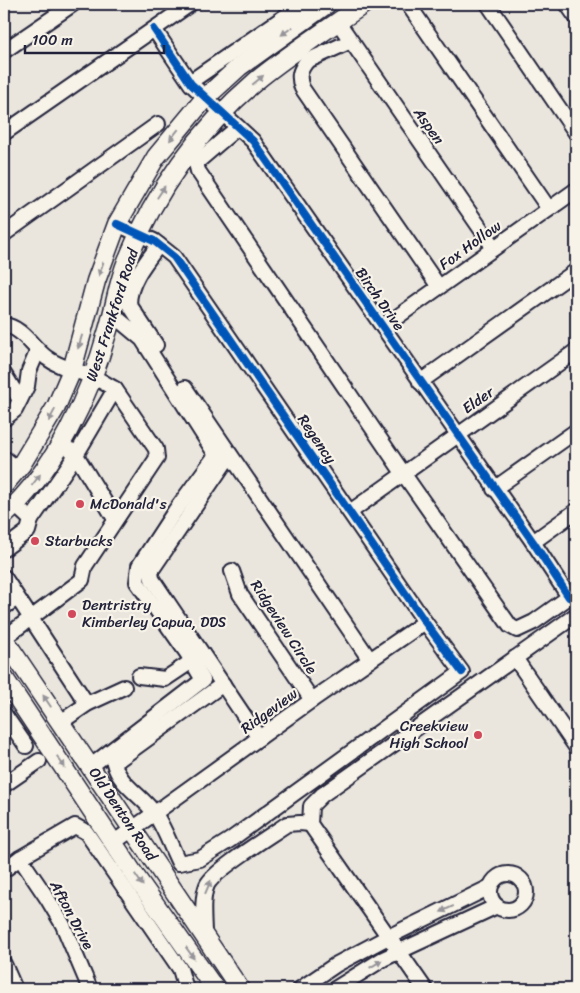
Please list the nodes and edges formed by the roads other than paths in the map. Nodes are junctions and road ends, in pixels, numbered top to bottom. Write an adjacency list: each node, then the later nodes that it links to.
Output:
1 (73, 4): 13 (street)
2 (190, 4): 11 (street)
3 (303, 4): 14 (street)
4 (327, 4): 15 (main road, West Frankford Road, one-way to 15)
5 (364, 4): 10 (main road, West Frankford Road)
6 (408, 4): 22 (street)
7 (488, 4): 20 (street)
8 (567, 4): 9 (street)
9 (576, 17)
10 (338, 22): 12 (street, Aspen); 16 (main road, West Frankford Road, one-way to 10)
11 (154, 29): 14 (street, Birch Drive); 19 (street)
12 (350, 41): 27 (street, Aspen); 29 (street)
13 (4, 51)
14 (190, 82): 15 (street, Birch Drive)
15 (205, 98): 16 (street, Birch Drive); 23 (main road, West Frankford Road, one-way to 23)
16 (223, 114): 18 (street, Birch Drive); 25 (main road, West Frankford Road, one-way to 16)
17 (158, 124): 24 (street)
18 (238, 127): 32 (street, Birch Drive); 49 (street)
19 (4, 133)
20 (576, 133)
21 (576, 190): 22 (street, Fox Hollow)
22 (549, 210): 27 (street, Fox Hollow)
23 (116, 224): 25 (street, Regency); 35 (main road, West Frankford Road, one-way to 35)
24 (4, 234)
25 (138, 235): 26 (street, Regency); 30 (main road, West Frankford Road)
26 (159, 245): 46 (street); 54 (street, Regency)
27 (494, 248): 29 (street, Fox Hollow)
28 (576, 271): 38 (street)
29 (439, 287): 32 (street, Fox Hollow)
30 (112, 314): 37 (main road, West Frankford Road); 70 (street)
31 (4, 325): 33 (street)
32 (383, 327): 38 (street, Birch Drive)
33 (38, 350): 35 (street); 40 (street)
34 (576, 351): 43 (street, Elder)
35 (72, 370): 37 (street); 48 (main road, West Frankford Road, one-way to 48)
36 (4, 374): 40 (street)
37 (92, 376): 39 (street); 44 (main road, West Frankford Road)
38 (420, 382): 43 (street, Birch Drive)
39 (115, 389): 45 (street); 55 (street)
40 (20, 400): 41 (street)
41 (4, 419)
42 (576, 430): 51 (street)
43 (457, 435): 49 (street, Elder); 51 (street, Birch Drive)
44 (62, 441): 45 (street); 52 (main road, West Frankford Road, one-way to 44)
45 (76, 455): 55 (street); 56 (street)
46 (230, 455): 69 (street); 73 (street)
47 (4, 458): 48 (street)
48 (18, 469): 50 (main road, West Frankford Road)
49 (403, 474): 54 (street, Elder); 61 (street)
50 (4, 485)
51 (494, 488): 57 (street, Birch Drive)
52 (9, 510): 56 (street)
53 (576, 511): 57 (street)
54 (350, 512): 66 (street, Regency)
55 (115, 519): 65 (street)
56 (31, 520): 58 (street)
57 (533, 542): 61 (street, Birch Drive)
58 (4, 549)
59 (232, 570): 75 (street, Ridgeview Circle)
60 (4, 577): 62 (street)
61 (573, 595)
62 (17, 598): 63 (street); 65 (street)
63 (4, 607)
64 (576, 615): 68 (street)
65 (31, 619): 67 (street); 76 (street)
66 (425, 622): 69 (street, Ridgeview); 87 (street, Regency)
67 (4, 639): 78 (main road, Old Denton Road, one-way to 67)
68 (515, 658): 83 (street); 88 (street)
69 (370, 660): 75 (street, Ridgeview)
70 (192, 662): 71 (street); 85 (street)
71 (139, 676)
72 (4, 678): 80 (main road, Old Denton Road)
73 (223, 684): 81 (street); 87 (street)
74 (124, 687): 76 (street)
75 (312, 700): 81 (street, Ridgeview)
76 (87, 704): 78 (street)
77 (4, 714): 79 (street)
78 (61, 722): 80 (main road); 85 (main road, Old Denton Road)
79 (9, 732): 82 (street)
80 (42, 735): 90 (main road, Old Denton Road, one-way to 90)
81 (260, 738): 87 (street, Ridgeview)
82 (26, 746)
83 (576, 747)
84 (39, 761): 86 (street)
85 (91, 766): 89 (main road, Old Denton Road)
86 (4, 785)
87 (155, 813): 89 (street, Ridgeview)
88 (310, 824): 95 (street, one-way to 88); 96 (street)
89 (133, 828): 90 (street, Ridgeview); 95 (main road, Old Denton Road)
90 (113, 842): 102 (main road, Old Denton Road, one-way to 102)
91 (20, 858): 92 (street); 100 (street, Afton Drive); 101 (street)
92 (4, 870)
93 (490, 887): 94 (street); 94 (street); 96 (street, one-way to 96)
94 (497, 906): 97 (street)
95 (204, 935): 103 (main road, Old Denton Road)
96 (388, 937): 97 (street); 104 (street)
97 (399, 952): 105 (street, one-way to 97); 106 (street)
98 (4, 964): 99 (street)
99 (14, 989)
100 (90, 989)
101 (186, 989)
102 (215, 989)
103 (240, 989)
104 (300, 989)
105 (335, 989)
106 (425, 989)

